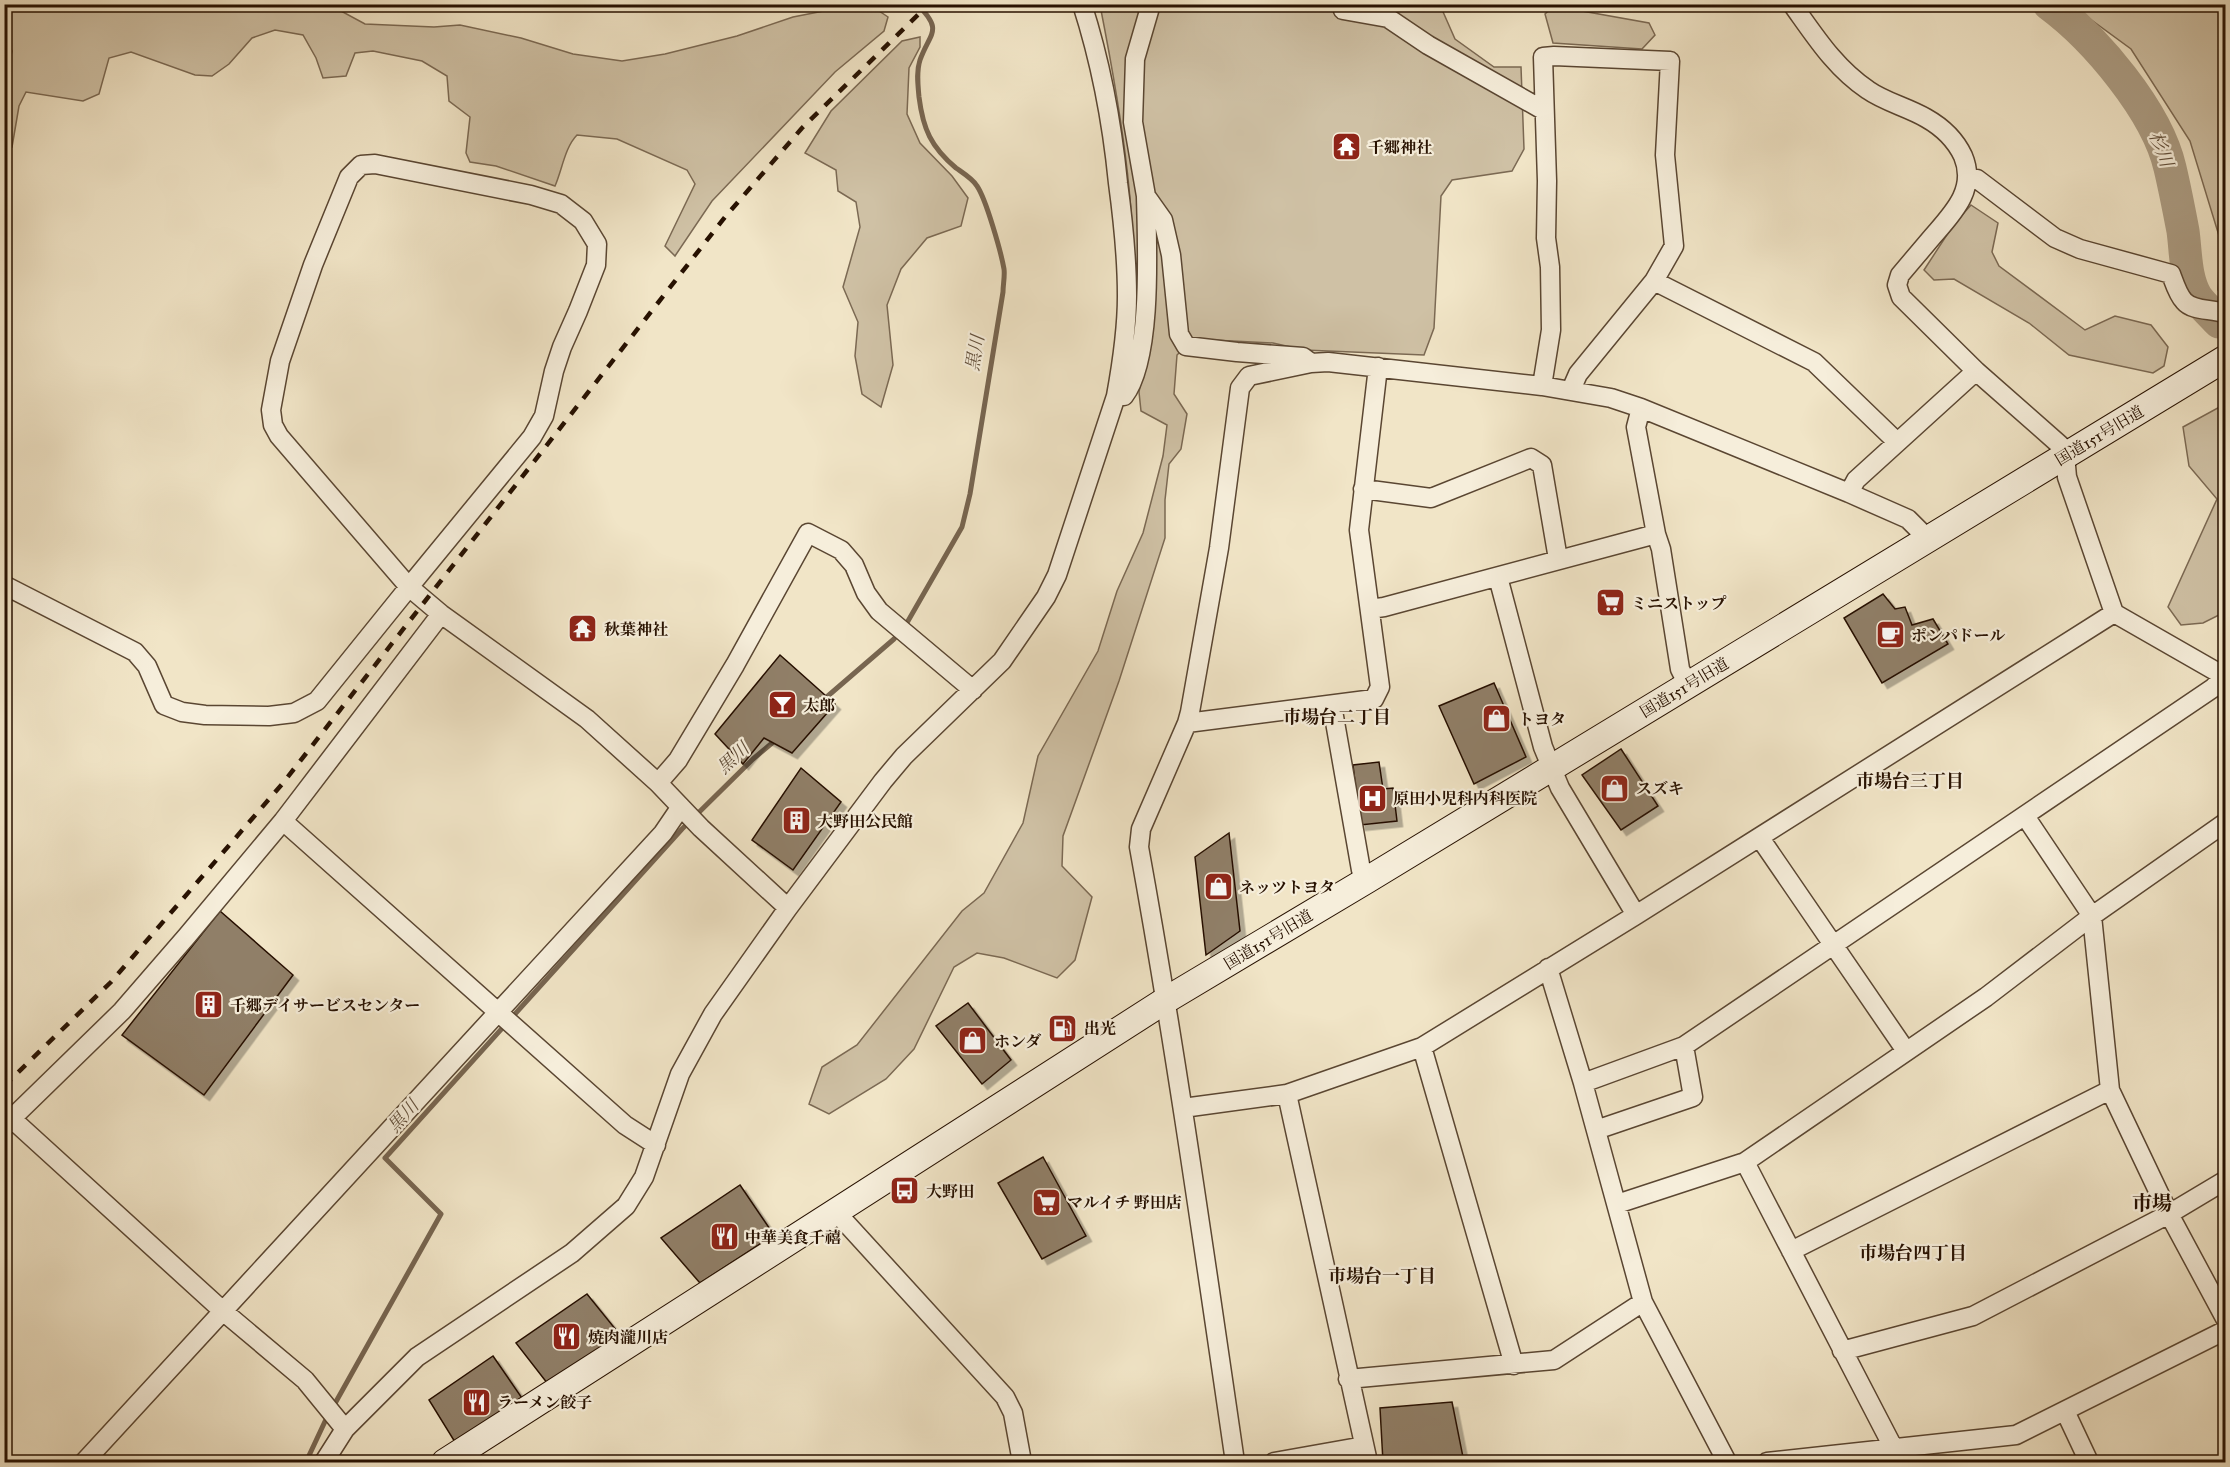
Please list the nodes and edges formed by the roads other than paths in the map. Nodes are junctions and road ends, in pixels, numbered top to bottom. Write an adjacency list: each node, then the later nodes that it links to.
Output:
1 (1082, 4): 16 (street)
2 (1151, 4): 7 (street)
3 (1792, 4): 6 (street)
4 (1343, 10): 5 (street)
5 (1543, 110): 8 (street); 14 (street)
6 (1968, 177): 9 (street); 13 (street)
7 (1146, 196): 11 (street); 16 (street)
8 (1654, 281): 15 (street); 18 (street)
9 (2222, 312)
10 (2226, 358): 19 (street, 国道151号旧道)
11 (1311, 363): 12 (street); 35 (street)
12 (1378, 368): 14 (street); 20 (street)
13 (1976, 371): 18 (street); 19 (street)
14 (1542, 386): 15 (street)
15 (1571, 390): 17 (street)
16 (1116, 396): 33 (street)
17 (1641, 408): 21 (street); 22 (street)
18 (1896, 441): 21 (street)
19 (2065, 455): 23 (street, 国道151号旧道); 30 (street)
20 (1363, 489): 24 (street); 28 (street)
21 (1849, 492): 23 (street)
22 (1656, 534): 24 (street); 32 (street)
23 (1928, 538): 32 (street, 国道151号旧道)
24 (1558, 559): 25 (street)
25 (1498, 576): 28 (street); 36 (street)
26 (4, 585): 27 (street)
27 (409, 587): 27 (street); 29 (street)
28 (1370, 609): 34 (street)
29 (441, 614): 37 (street); 40 (street)
30 (2114, 614): 31 (street); 42 (street)
31 (2225, 676): 39 (street)
32 (1688, 685): 36 (street, 国道151号旧道)
33 (973, 690): 37 (street); 44 (street)
34 (1332, 705): 35 (street); 43 (street)
35 (1187, 723): 49 (street)
36 (1551, 768): 43 (street, 国道151号旧道); 45 (street)
37 (658, 783): 38 (street)
38 (682, 809): 44 (street); 50 (street)
39 (2025, 816): 46 (street); 47 (street)
40 (283, 821): 50 (street); 58 (street)
41 (2225, 825): 46 (street)
42 (1760, 838): 45 (street); 47 (street)
43 (1367, 880): 49 (street, 国道151号旧道)
44 (788, 908): 60 (street)
45 (1636, 915): 48 (street)
46 (2092, 916): 53 (street); 55 (street)
47 (1834, 946): 51 (street); 53 (street)
48 (1548, 968): 52 (street); 54 (street)
49 (1166, 1000): 57 (street); 64 (street, 国道151号旧道)
50 (499, 1012): 60 (street); 68 (street)
51 (1684, 1046): 54 (street); 59 (street)
52 (1422, 1047): 56 (street); 72 (street)
53 (1906, 1051): 61 (street)
54 (1583, 1083): 59 (street)
55 (2110, 1090): 65 (street); 66 (street)
56 (1287, 1094): 57 (street); 73 (street)
57 (1183, 1108): 82 (street)
58 (8, 1123): 68 (street)
59 (1596, 1130): 63 (street)
60 (656, 1145): 75 (street)
61 (1745, 1162): 63 (street); 66 (street)
62 (2226, 1180): 65 (street)
63 (1617, 1204): 67 (street)
64 (836, 1212): 80 (street, 国道151号旧道); 81 (street)
65 (2169, 1214): 69 (street); 71 (street)
66 (1791, 1251): 71 (street)
67 (1643, 1302): 72 (street); 84 (street)
68 (224, 1312): 75 (street); 78 (street)
69 (2226, 1320)
70 (2226, 1330): 74 (street)
71 (1842, 1351): 76 (street)
72 (1514, 1365): 73 (street)
73 (1348, 1379): 77 (street)
74 (2065, 1411): 76 (street); 86 (street)
75 (342, 1425): 79 (street)
76 (1894, 1449): 85 (street)
77 (1366, 1454): 83 (street)
78 (84, 1462)
79 (324, 1462)
80 (445, 1462)
81 (1022, 1462)
82 (1235, 1462)
83 (1274, 1462)
84 (1727, 1462)
85 (1767, 1462)
86 (2089, 1462)

